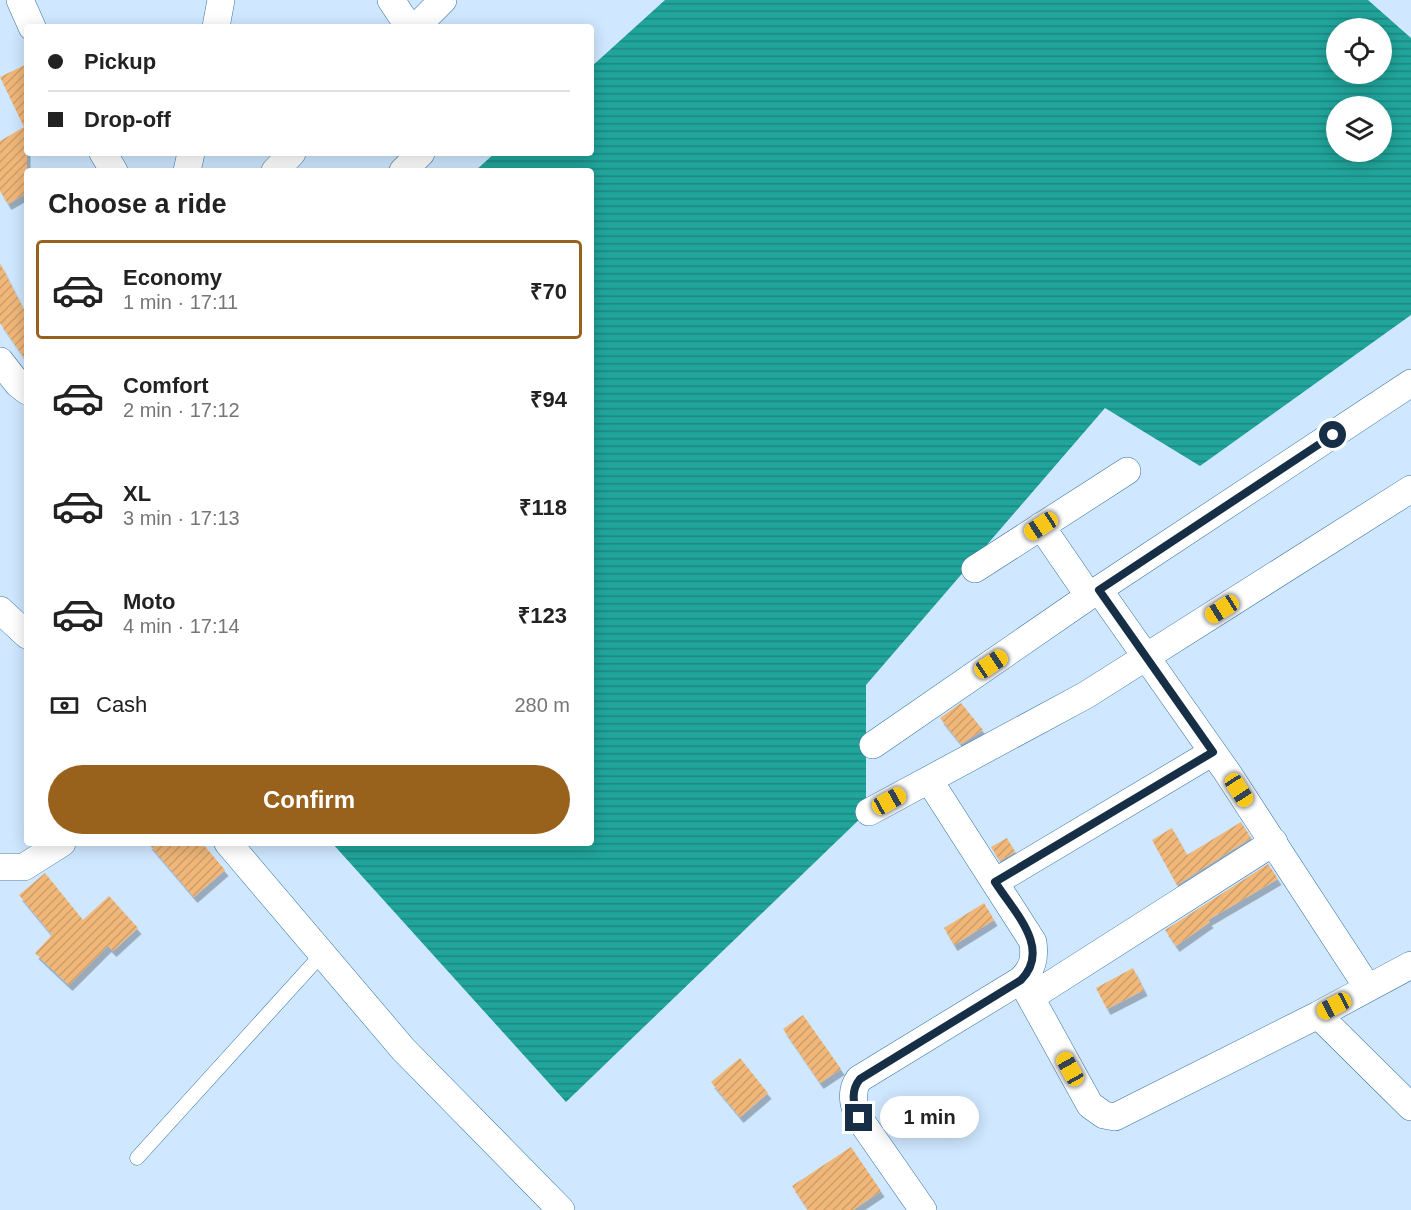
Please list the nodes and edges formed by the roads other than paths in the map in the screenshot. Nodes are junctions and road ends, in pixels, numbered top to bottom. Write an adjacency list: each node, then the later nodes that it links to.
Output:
1 (20, 0): 5 (street)
2 (221, 0): 6 (street)
3 (391, 0): 7 (street)
4 (443, 0): 8 (street)
5 (31, 24)
6 (217, 24)
7 (407, 24)
8 (419, 24)
9 (289, 156): 11 (street)
10 (418, 156): 12 (street)
11 (278, 168)
12 (406, 168)
13 (0, 361): 15 (street)
14 (1411, 383): 20 (street)
15 (24, 389)
16 (1127, 471): 18 (street)
17 (1411, 489): 23 (street)
18 (1041, 526): 19 (street); 20 (street)
19 (975, 568)
20 (1094, 593): 23 (street); 24 (street)
21 (0, 610): 22 (street)
22 (24, 632)
23 (1147, 656): 25 (street); 26 (street)
24 (873, 745)
25 (1213, 752): 28 (street); 32 (street)
26 (929, 780): 27 (street); 32 (street)
27 (869, 812)
28 (1274, 842): 35 (street); 36 (street)
29 (57, 846): 31 (street)
30 (231, 846): 33 (street)
31 (0, 867)
32 (995, 882): 35 (street)
33 (322, 954): 39 (lane); 40 (street)
34 (1411, 965): 36 (street)
35 (1026, 988): 37 (street); 41 (street)
36 (1368, 988): 37 (street)
37 (1318, 1015): 38 (street)
38 (1411, 1107)
39 (137, 1158)
40 (561, 1210)
41 (924, 1210)

